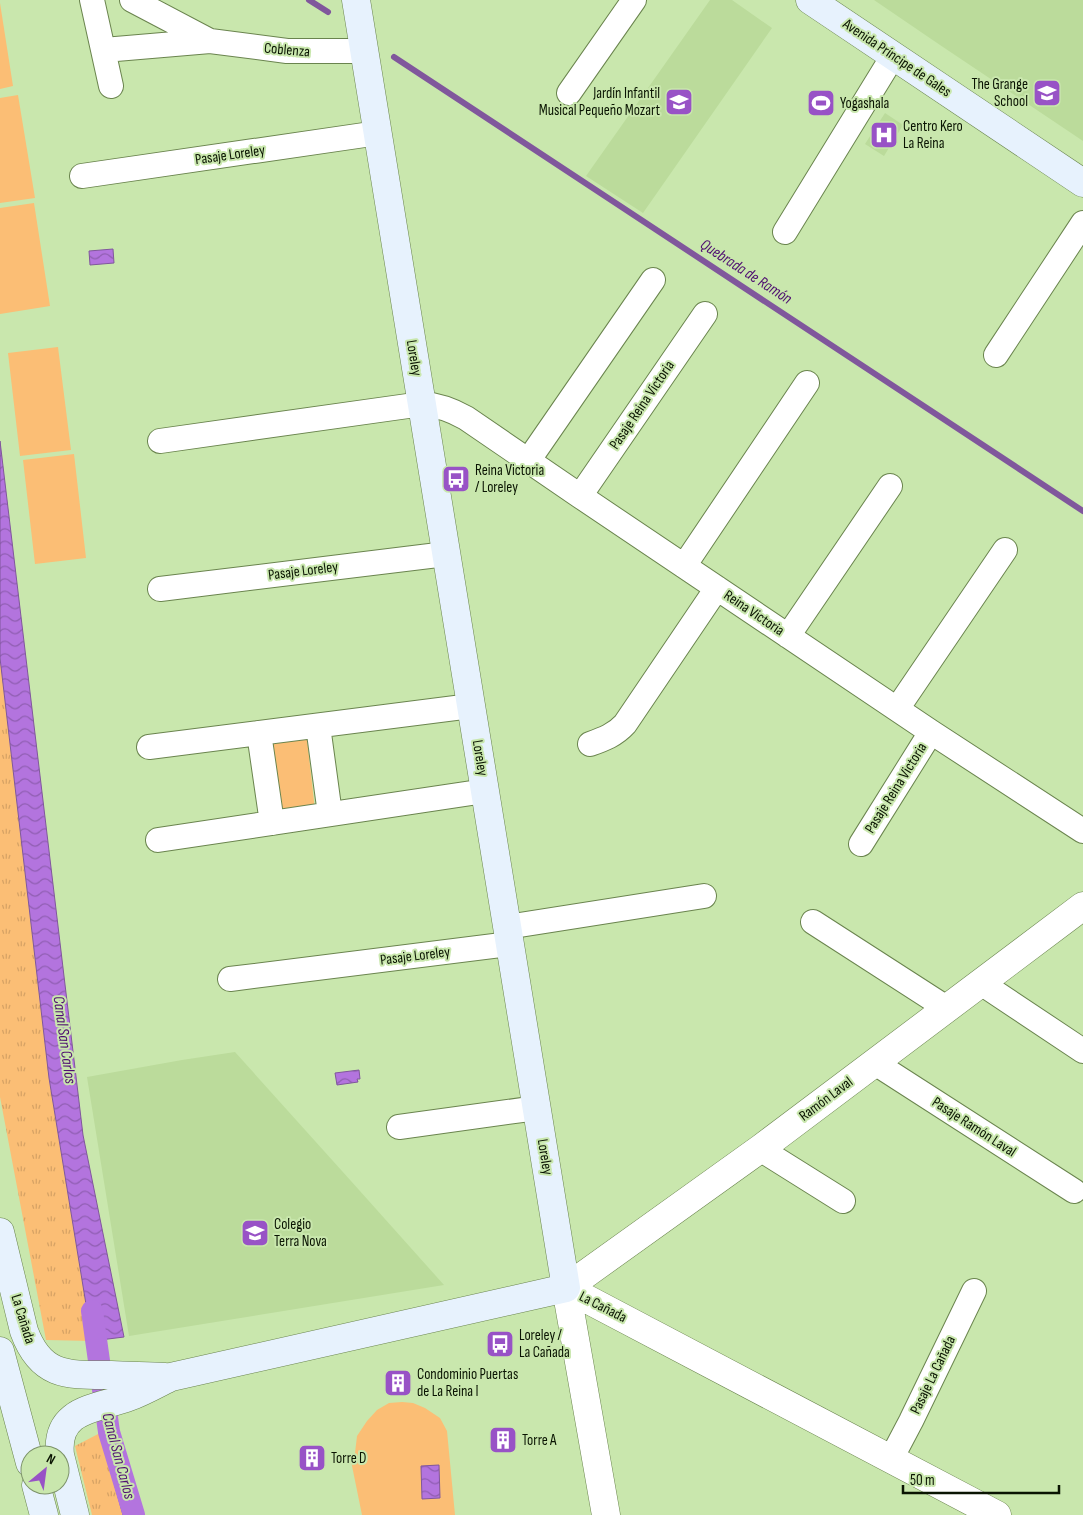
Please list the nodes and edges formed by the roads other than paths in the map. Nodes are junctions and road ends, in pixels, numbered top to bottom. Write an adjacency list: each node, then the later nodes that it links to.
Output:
1 (92, 0): 8 (street)
2 (132, 0): 6 (street, Coblenza)
3 (634, 0): 11 (street)
4 (810, 0): 9 (main road, Avenida Príncipe de Gales)
5 (357, 8): 7 (main road, Loreley)
6 (210, 41): 7 (street, Coblenza); 8 (street, Coblenza)
7 (364, 49): 12 (main road, Loreley)
8 (104, 50): 10 (street)
9 (894, 56): 14 (main road, Avenida Príncipe de Gales); 16 (street)
10 (111, 86)
11 (569, 93)
12 (378, 133): 13 (street, Pasaje Loreley); 21 (main road, Loreley)
13 (82, 176)
14 (1083, 183)
15 (1083, 223): 19 (street)
16 (784, 232)
17 (653, 280): 23 (street)
18 (705, 314): 25 (street, Pasaje Reina Victoria)
19 (996, 355)
20 (807, 383): 28 (street)
21 (422, 404): 22 (street); 23 (street, Reina Victoria); 27 (main road, Loreley)
22 (160, 441)
23 (528, 461): 25 (street, Reina Victoria)
24 (890, 486): 31 (street)
25 (580, 496): 28 (street, Reina Victoria)
26 (1005, 550): 33 (street)
27 (446, 554): 30 (street, Pasaje Loreley); 32 (main road, Loreley)
28 (684, 566): 29 (street, Reina Victoria)
29 (717, 588): 31 (street, Reina Victoria); 37 (street)
30 (160, 589)
31 (788, 636): 33 (street, Reina Victoria)
32 (471, 706): 34 (street); 39 (main road, Loreley)
33 (897, 709): 35 (street, Reina Victoria)
34 (318, 726): 36 (street); 40 (street)
35 (931, 732): 42 (street, Reina Victoria); 44 (street, Pasaje Reina Victoria)
36 (259, 733): 38 (street); 41 (street)
37 (590, 744)
38 (149, 747)
39 (485, 791): 40 (street); 48 (main road, Loreley)
40 (330, 814): 41 (street)
41 (272, 823): 43 (street)
42 (1083, 831)
43 (158, 840)
44 (861, 844)
45 (704, 896): 48 (street, Pasaje Loreley)
46 (1083, 906): 50 (street, Ramón Laval)
47 (813, 922): 51 (street)
48 (508, 935): 49 (street, Pasaje Loreley); 54 (main road, Loreley)
49 (230, 979)
50 (981, 983): 51 (street, Ramón Laval); 52 (street)
51 (948, 1008): 53 (street, Ramón Laval)
52 (1083, 1051)
53 (875, 1063): 56 (street, Ramón Laval); 57 (street, Pasaje Ramón Laval)
54 (537, 1108): 55 (street); 60 (main road, Loreley)
55 (399, 1127)
56 (760, 1149): 58 (street); 60 (street, Ramón Laval)
57 (1074, 1191)
58 (843, 1201)
59 (0, 1232): 63 (main road, La Cañada)
60 (566, 1288): 63 (main road, La Cañada); 66 (street, La Cañada); 71 (street, Loreley)
61 (974, 1291): 66 (street, Pasaje La Cañada)
62 (0, 1351): 64 (main road)
63 (121, 1386): 65 (main road, La Cañada)
64 (25, 1445)
65 (59, 1445)
66 (891, 1459): 72 (street, La Cañada)
67 (39, 1495): 69 (main road)
68 (70, 1495): 70 (main road, La Cañada)
69 (44, 1515)
70 (75, 1515)
71 (606, 1515)
72 (997, 1515)

